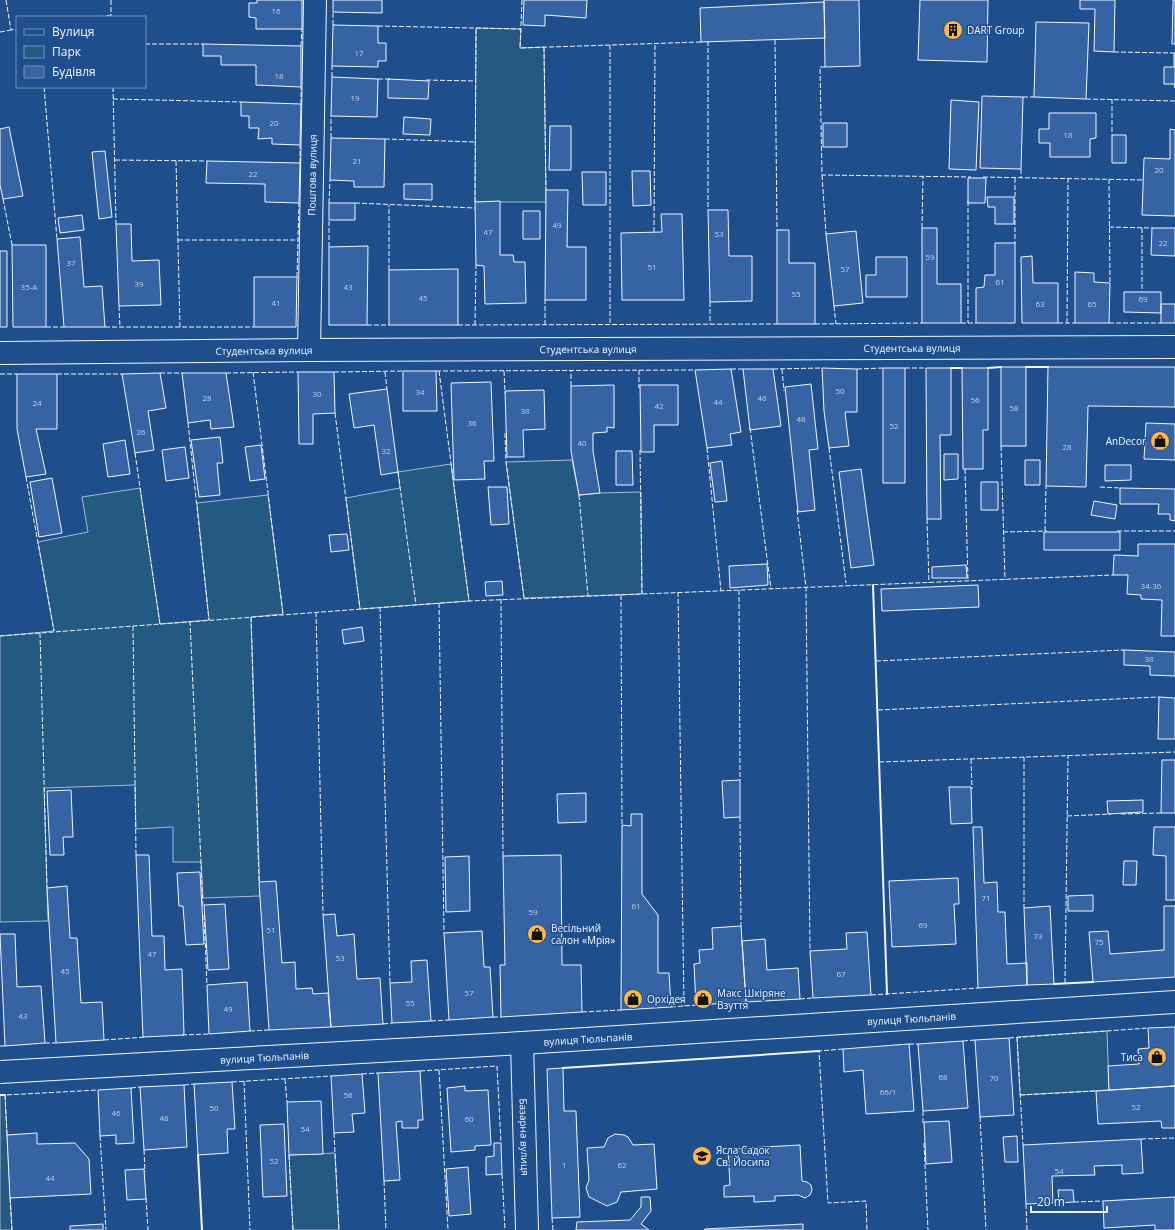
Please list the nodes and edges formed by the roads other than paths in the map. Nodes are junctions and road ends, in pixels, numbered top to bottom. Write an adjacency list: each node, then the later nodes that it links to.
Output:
1 (315, 0): 3 (street, Поштова вулиця)
2 (1175, 347): 3 (street, Студентська вулиця)
3 (309, 350): 4 (street, Студентська вулиця)
4 (0, 353)
5 (1175, 1002): 6 (street, вулиця Тюльпанів)
6 (522, 1043): 7 (street, вулиця Тюльпанів); 8 (street, Базарна вулиця)
7 (0, 1072)
8 (527, 1230)

